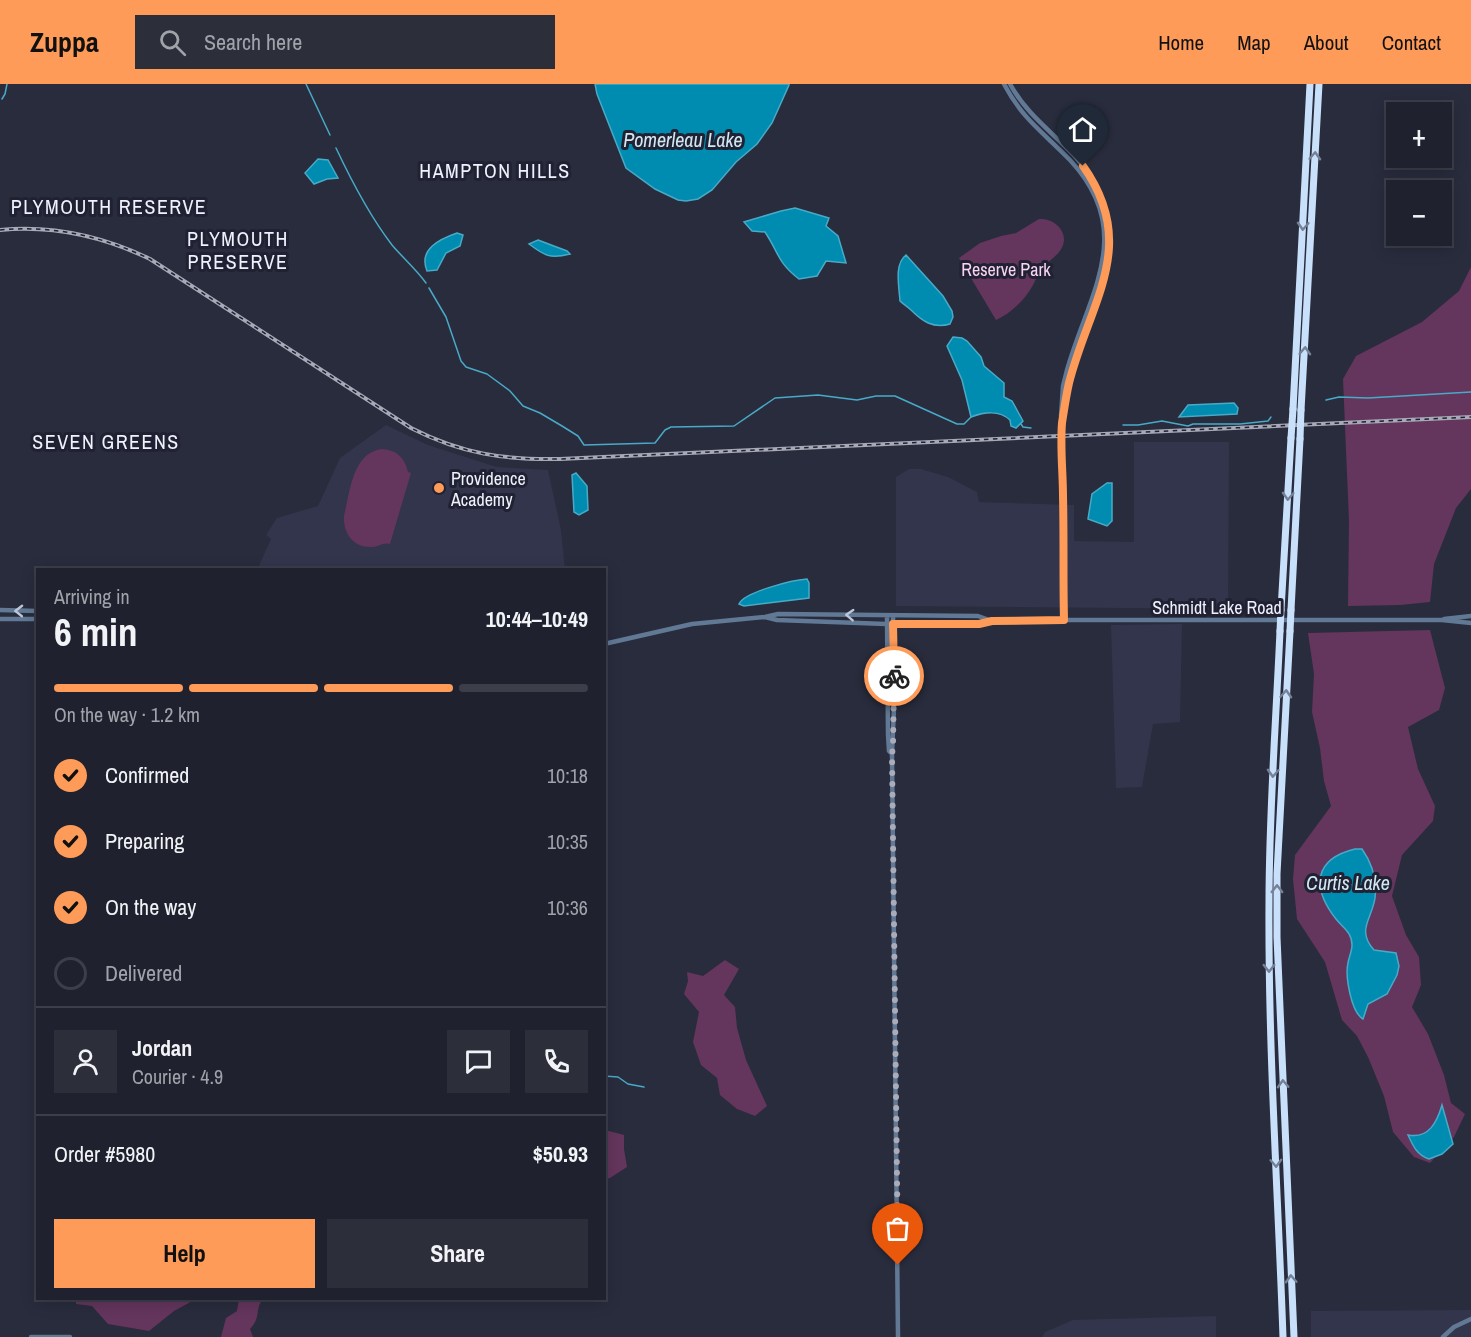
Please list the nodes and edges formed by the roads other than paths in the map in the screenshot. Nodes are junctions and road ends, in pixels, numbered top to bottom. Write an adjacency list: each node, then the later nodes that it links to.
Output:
1 (1004, 84): 5 (street)
2 (1010, 84): 5 (street)
3 (1310, 84): 21 (highway, one-way to 21, bridge)
4 (1319, 84): 28 (highway, one-way to 4, bridge)
5 (1062, 424): 13 (street, bridge)
6 (0, 610): 7 (street, one-way to 6)
7 (36, 611)
8 (890, 616): 10 (street, Schmidt Lake Road, one-way to 10); 15 (street, Schmidt Lake Road); 17 (street); 18 (street)
9 (1471, 616): 14 (street, Schmidt Lake Road)
10 (765, 617): 17 (street, Schmidt Lake Road); 19 (street, Schmidt Lake Road)
11 (0, 619): 12 (street)
12 (36, 619)
13 (1064, 620): 14 (street, Schmidt Lake Road); 15 (street, Schmidt Lake Road)
14 (1442, 620): 16 (street, Schmidt Lake Road)
15 (992, 621): 18 (street, Schmidt Lake Road)
16 (1471, 623)
17 (886, 624): 18 (street, Schmidt Lake Road); 20 (street)
18 (893, 624): 20 (street)
19 (606, 644)
20 (892, 754): 25 (street)
21 (1282, 1302): 26 (highway); 27 (highway)
22 (1471, 1319): 29 (street)
23 (30, 1337): 24 (street)
24 (70, 1337)
25 (898, 1337)
26 (1278, 1337)
27 (1283, 1337)
28 (1294, 1337)
29 (1443, 1337)

